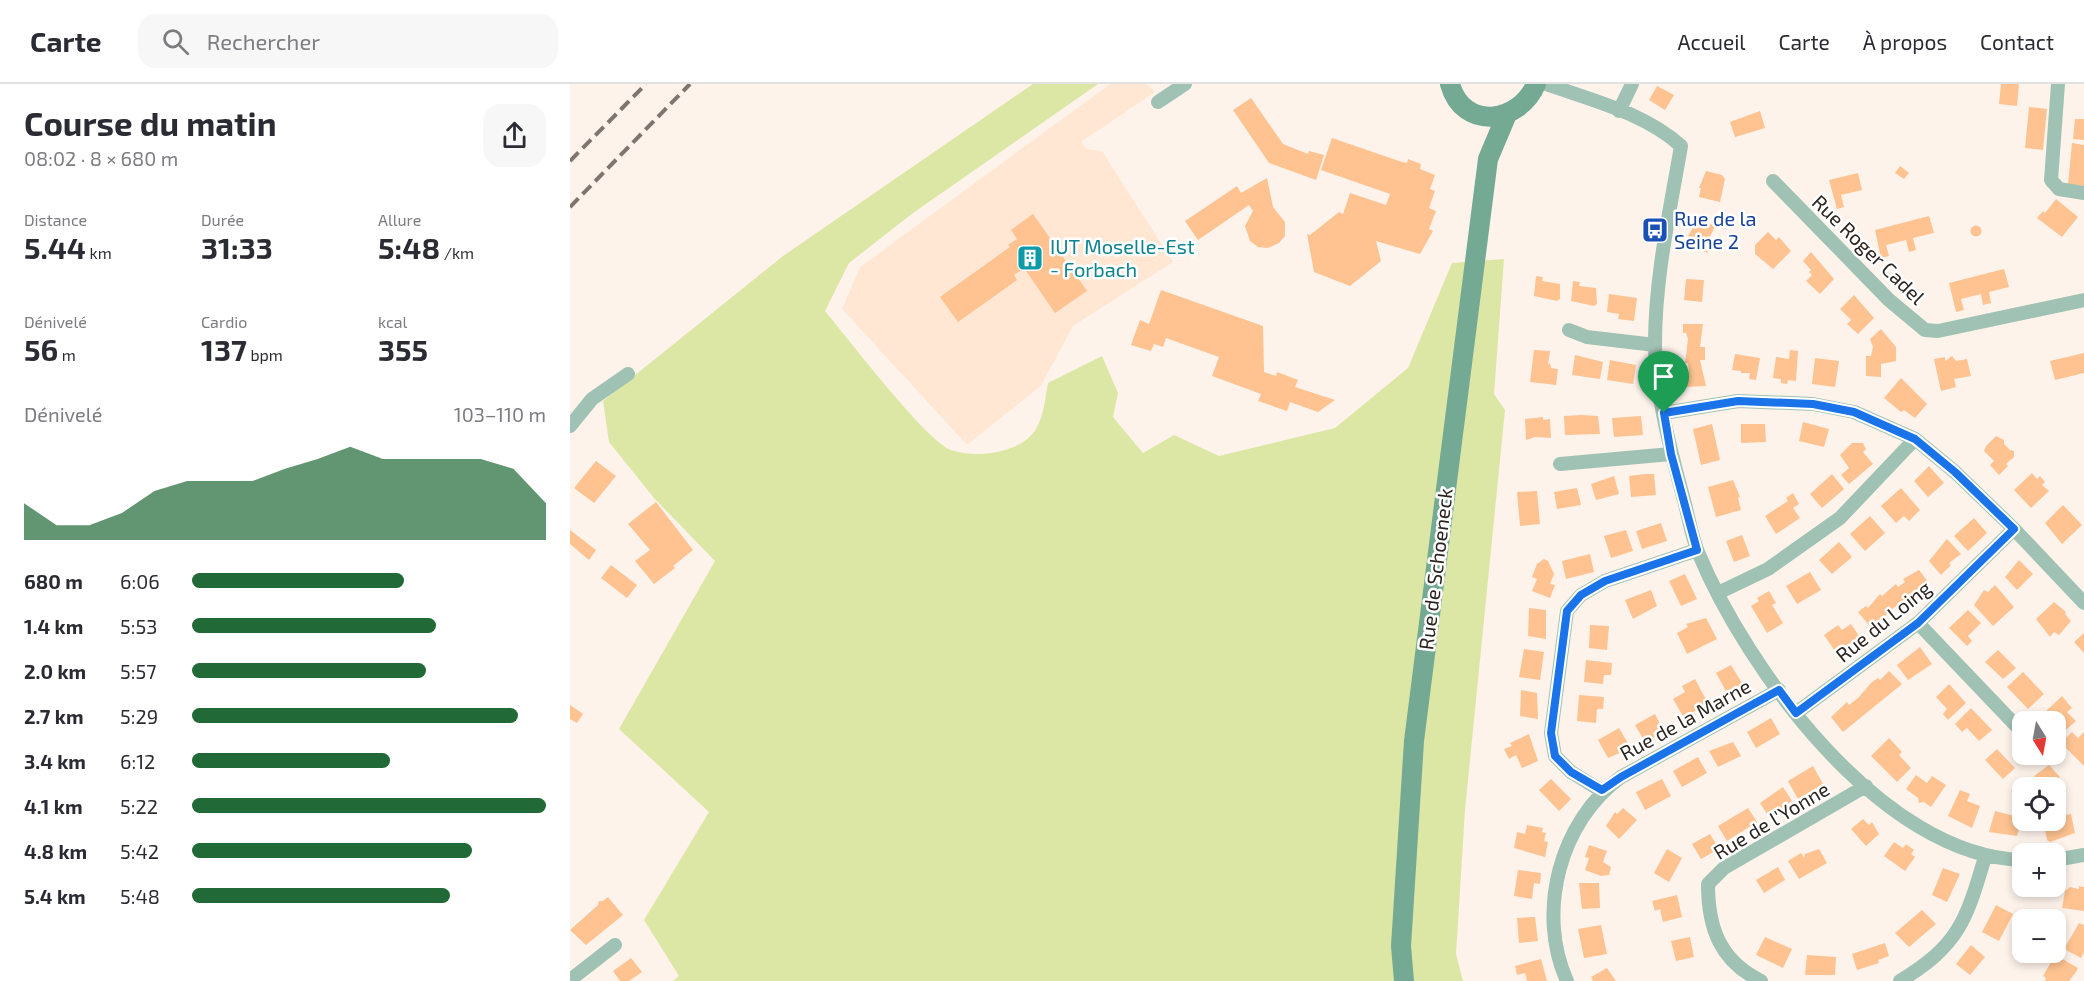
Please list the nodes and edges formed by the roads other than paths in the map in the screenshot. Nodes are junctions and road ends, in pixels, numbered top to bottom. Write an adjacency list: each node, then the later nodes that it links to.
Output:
1 (1185, 84): 7 (street)
2 (1450, 84): 9 (main road)
3 (1536, 84): 10 (main road)
4 (1546, 84): 8 (street)
5 (1632, 84): 8 (street)
6 (2058, 84): 13 (street)
7 (1158, 102)
8 (1619, 111): 16 (street)
9 (1474, 114): 10 (main road); 11 (main road, Rue de Schoeneck)
10 (1508, 114): 11 (main road, Rue de Schoeneck)
11 (1488, 159): 39 (main road, Rue de Schoeneck)
12 (1773, 181): 14 (street, Rue Roger Cadel)
13 (2084, 193)
14 (2084, 300)
15 (1569, 330): 16 (street)
16 (1655, 345): 18 (street)
17 (628, 374): 19 (street)
18 (1664, 413): 20 (street); 21 (street)
19 (570, 426)
20 (1915, 439): 23 (street); 25 (street)
21 (1671, 454): 22 (street); 24 (street)
22 (1560, 464)
23 (2014, 529): 26 (street); 27 (street, Rue du Loing)
24 (1697, 550): 25 (street); 32 (street)
25 (1718, 593): 28 (street)
26 (2084, 603)
27 (1918, 623): 29 (street, Rue du Loing); 30 (street)
28 (1779, 690): 29 (street); 32 (street, Rue de la Marne)
29 (1796, 713): 31 (street)
30 (2012, 722)
31 (1866, 786): 34 (street); 41 (street, Rue de l'Yonne)
32 (1602, 790): 40 (street, Rue de la Marne)
33 (2084, 855): 35 (street)
34 (1985, 857): 36 (street); 42 (street)
35 (2066, 858)
36 (2012, 859)
37 (615, 945): 38 (street)
38 (570, 980)
39 (1404, 981)
40 (1567, 981)
41 (1761, 981)
42 (1900, 981)

